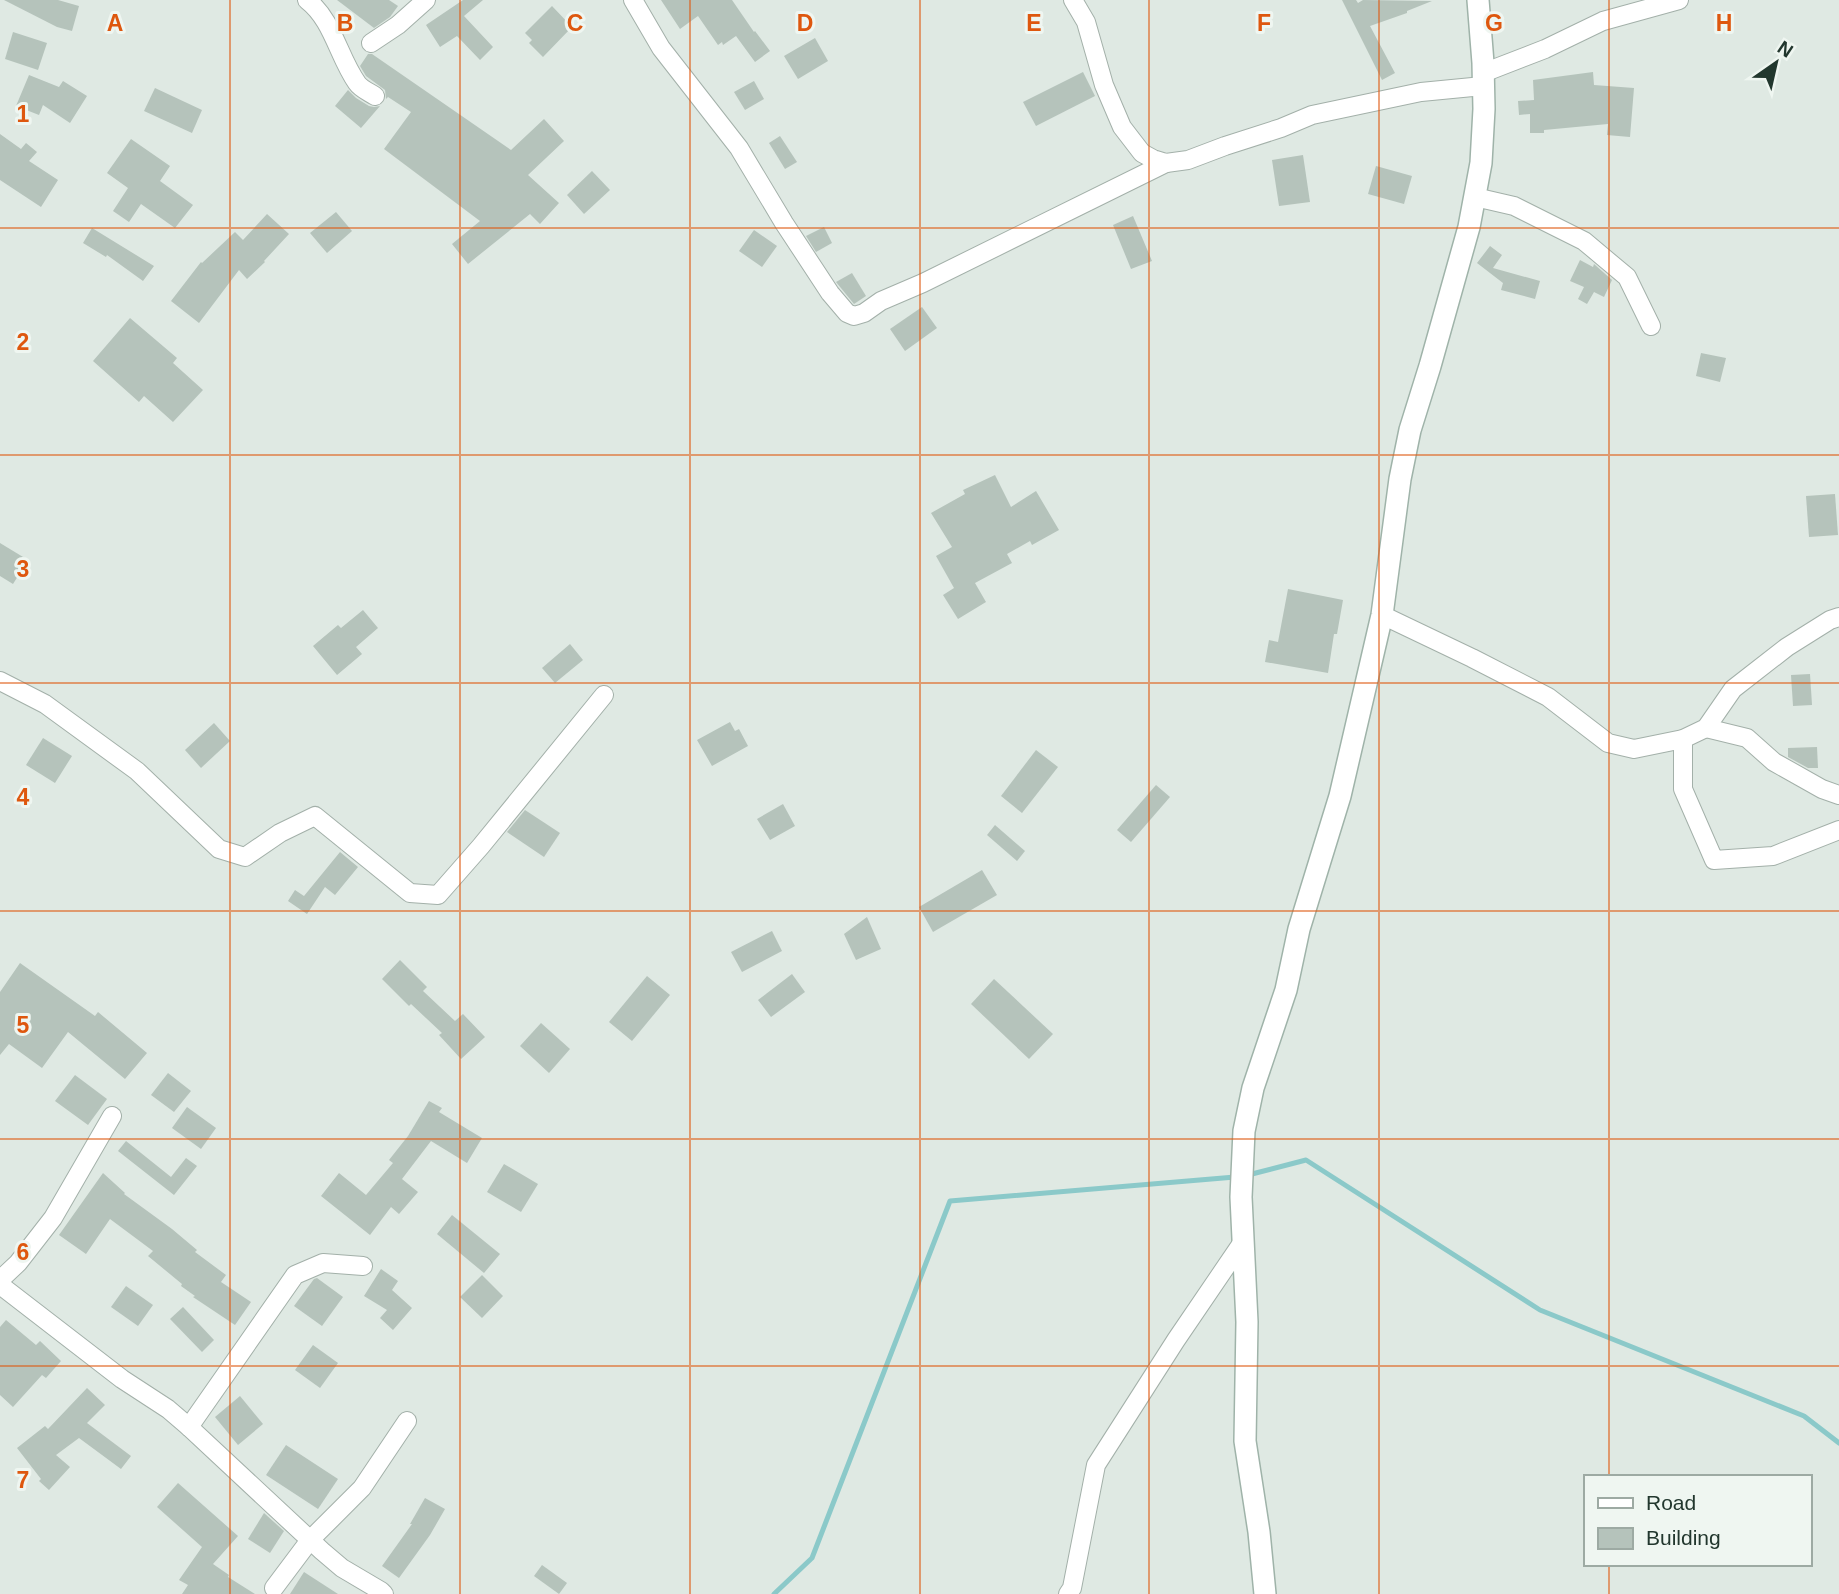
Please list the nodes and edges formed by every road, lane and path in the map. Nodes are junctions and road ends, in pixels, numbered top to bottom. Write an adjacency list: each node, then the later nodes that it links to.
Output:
1 (307, 0): 9 (street)
2 (426, 0): 7 (street)
3 (633, 0): 10 (street)
4 (1073, 0): 10 (street)
5 (1478, 0): 8 (street)
6 (1679, 0): 8 (street)
7 (371, 44)
8 (1483, 79): 10 (street); 11 (street)
9 (375, 96)
10 (1166, 163)
11 (1475, 197): 12 (street); 13 (street)
12 (1651, 326)
13 (1382, 615): 18 (street); 22 (street)
14 (1839, 617): 17 (street)
15 (0, 681): 16 (street)
16 (604, 695)
17 (1706, 728): 18 (street); 19 (street)
18 (1682, 738): 20 (street)
19 (1839, 795)
20 (1839, 830)
21 (112, 1116): 24 (street)
22 (1242, 1243): 30 (street); 31 (street)
23 (363, 1266): 26 (street)
24 (0, 1282): 26 (street)
25 (407, 1421): 27 (street)
26 (189, 1427): 27 (street)
27 (310, 1540): 28 (street); 29 (street)
28 (274, 1588)
29 (384, 1594)
30 (1068, 1594)
31 (1265, 1594)

